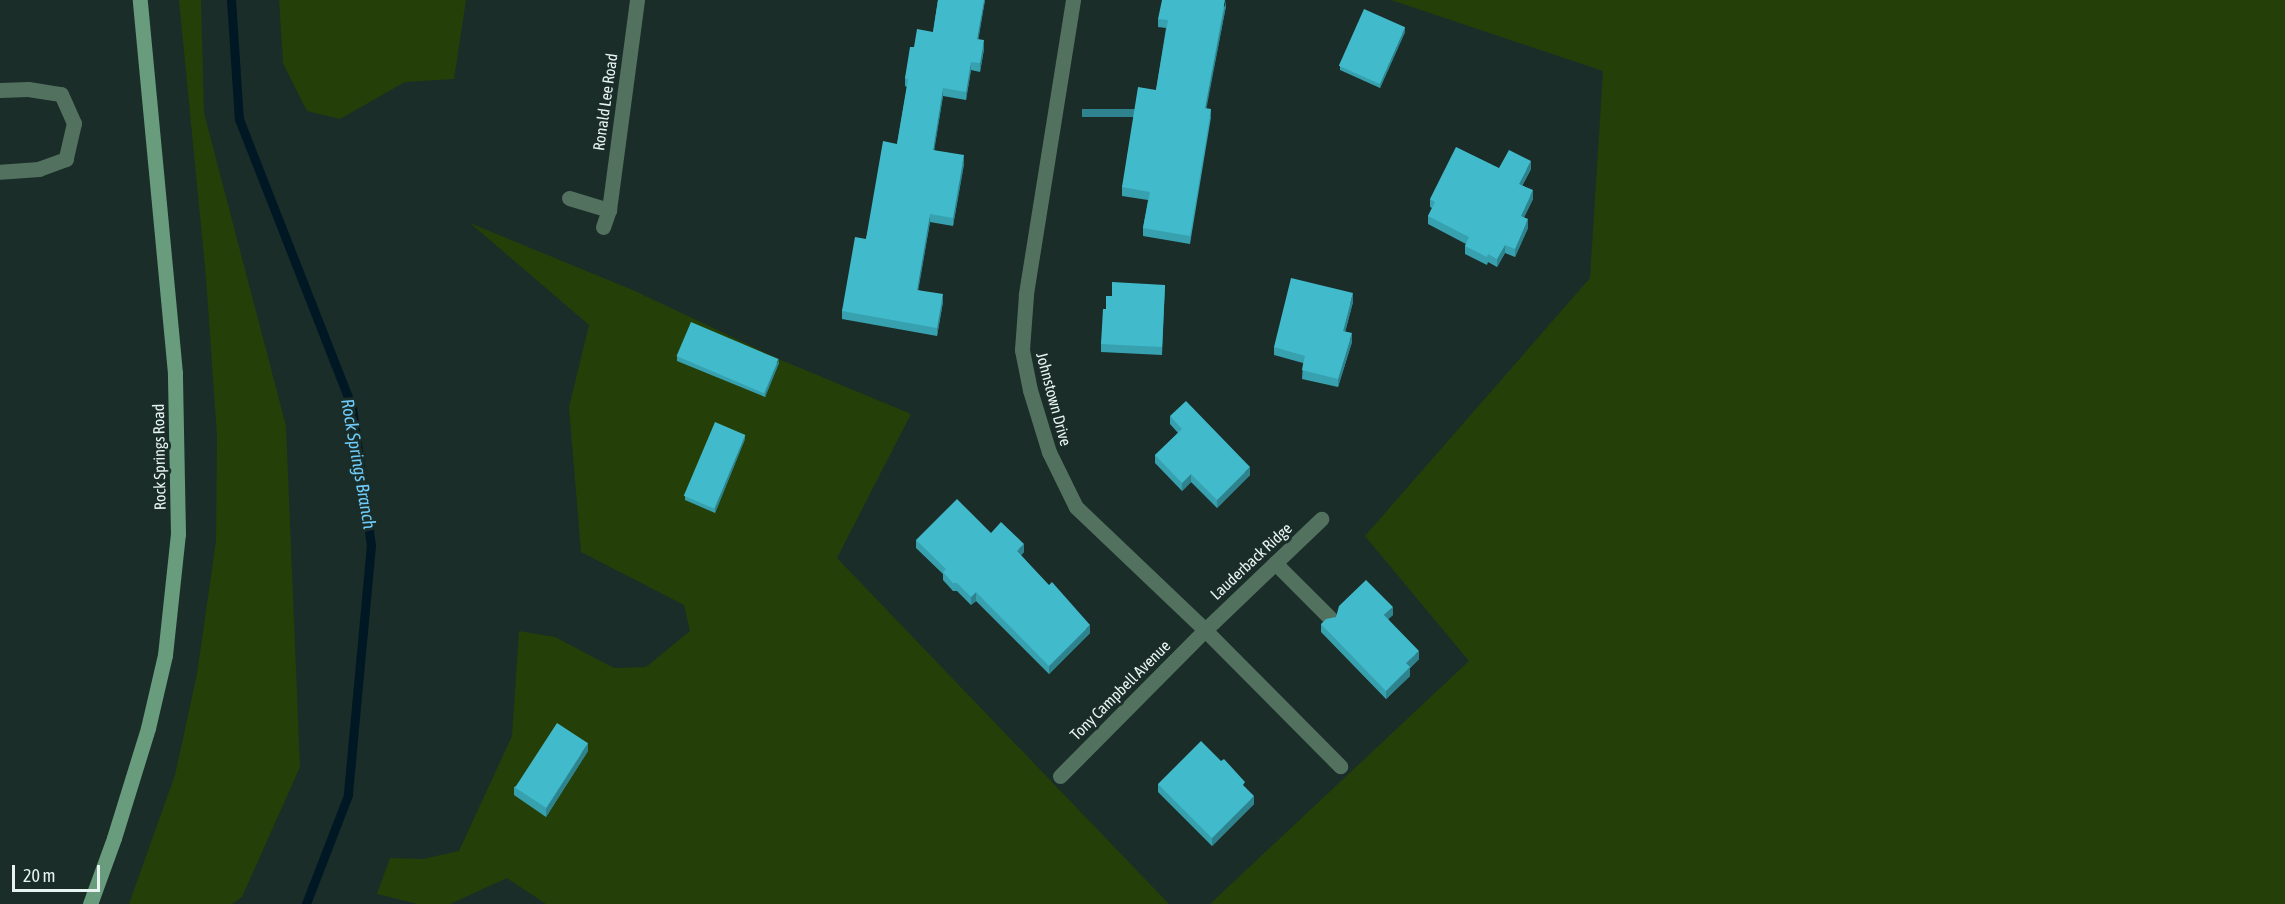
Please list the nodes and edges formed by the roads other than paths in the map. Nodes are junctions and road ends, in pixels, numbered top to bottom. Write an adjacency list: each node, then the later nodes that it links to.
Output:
1 (140, 0): 15 (street, Rock Springs Road)
2 (637, 0): 7 (street, Ronald Lee Road)
3 (1073, 0): 12 (street, Johnstown Drive)
4 (0, 90): 5 (street)
5 (0, 172)
6 (569, 198): 7 (street)
7 (609, 210): 8 (street, Ronald Lee Road)
8 (603, 227)
9 (1321, 519): 10 (street, Lauderback Ridge)
10 (1275, 563): 11 (street); 12 (street, Lauderback Ridge)
11 (1330, 618)
12 (1205, 630): 13 (street, Johnstown Drive); 14 (street, Tony Campbell Avenue)
13 (1340, 766)
14 (1060, 776)
15 (90, 904)

